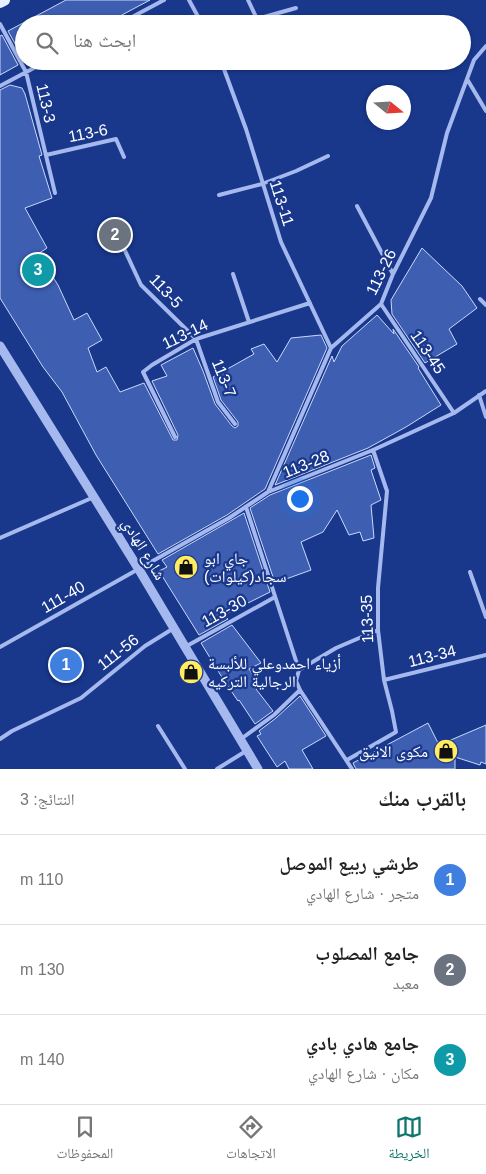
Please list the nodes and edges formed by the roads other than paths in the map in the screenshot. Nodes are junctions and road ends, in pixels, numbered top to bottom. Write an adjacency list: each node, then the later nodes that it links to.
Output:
1 (4, 0): 5 (main road)
2 (164, 0): 7 (lane)
3 (189, 0): 8 (lane)
4 (248, 0): 9 (lane)
5 (0, 2)
6 (296, 8): 10 (lane)
7 (136, 15)
8 (197, 15)
9 (255, 15)
10 (271, 15)
11 (0, 24): 13 (lane, 113-3)
12 (486, 46): 14 (lane, 113-26)
13 (15, 52)
14 (471, 68)
15 (30, 70): 18 (lane)
16 (224, 70): 25 (lane, 113-11)
17 (470, 70): 19 (lane, 113-26)
18 (26, 72): 20 (lane); 22 (lane, 113-3)
19 (467, 79): 21 (lane); 31 (lane, 113-26)
20 (0, 86)
21 (486, 111)
22 (46, 154): 24 (lane, 113-6); 26 (lane, 113-3)
23 (328, 156): 25 (lane)
24 (124, 157)
25 (262, 184): 27 (lane); 33 (lane, 113-11)
26 (55, 193)
27 (219, 195)
28 (357, 206): 31 (lane)
29 (114, 227): 37 (lane, 113-5)
30 (233, 274): 36 (lane)
31 (394, 274): 34 (lane, 113-26)
32 (480, 299): 35 (lane)
33 (310, 303): 36 (lane, 113-14); 39 (lane, 113-11)
34 (381, 304): 39 (lane, 113-26); 42 (lane, 113-45)
35 (486, 305)
36 (249, 322): 37 (lane, 113-14)
37 (196, 339): 44 (lane, 113-7); 45 (lane, 113-14)
38 (0, 346): 48 (street, شارع الهادي)
39 (331, 348): 47 (lane, 113-26)
40 (486, 391): 41 (lane, 113-28)
41 (479, 396): 42 (lane, 113-28); 43 (lane)
42 (454, 413): 46 (lane, 113-28)
43 (486, 417)
44 (235, 424)
45 (175, 437)
46 (373, 450): 47 (lane, 113-28); 56 (lane, 113-35)
47 (268, 492): 49 (lane, 113-28)
48 (94, 497): 50 (lane); 51 (street, شارع الهادي)
49 (246, 507): 51 (lane, 113-28); 53 (lane)
50 (0, 538)
51 (138, 568): 55 (street, شارع الهادي); 57 (lane, 111-40)
52 (470, 572): 54 (lane)
53 (275, 597): 58 (lane, 113-30); 60 (lane)
54 (486, 617)
55 (174, 628): 58 (street, شارع الهادي); 64 (lane, 111-56)
56 (378, 630): 60 (lane); 61 (lane, 113-35)
57 (0, 647)
58 (185, 647): 65 (street, شارع الهادي)
59 (486, 655): 61 (lane, 113-34)
60 (298, 670): 62 (lane)
61 (384, 680): 67 (lane, 113-35)
62 (300, 690): 65 (lane); 67 (lane)
63 (158, 726): 68 (lane)
64 (0, 739)
65 (240, 740): 66 (street, شارع الهادي)
66 (246, 751): 69 (lane); 70 (street, شارع الهادي)
67 (347, 760): 71 (lane)
68 (185, 769)
69 (218, 769)
70 (258, 769)
71 (352, 769)

